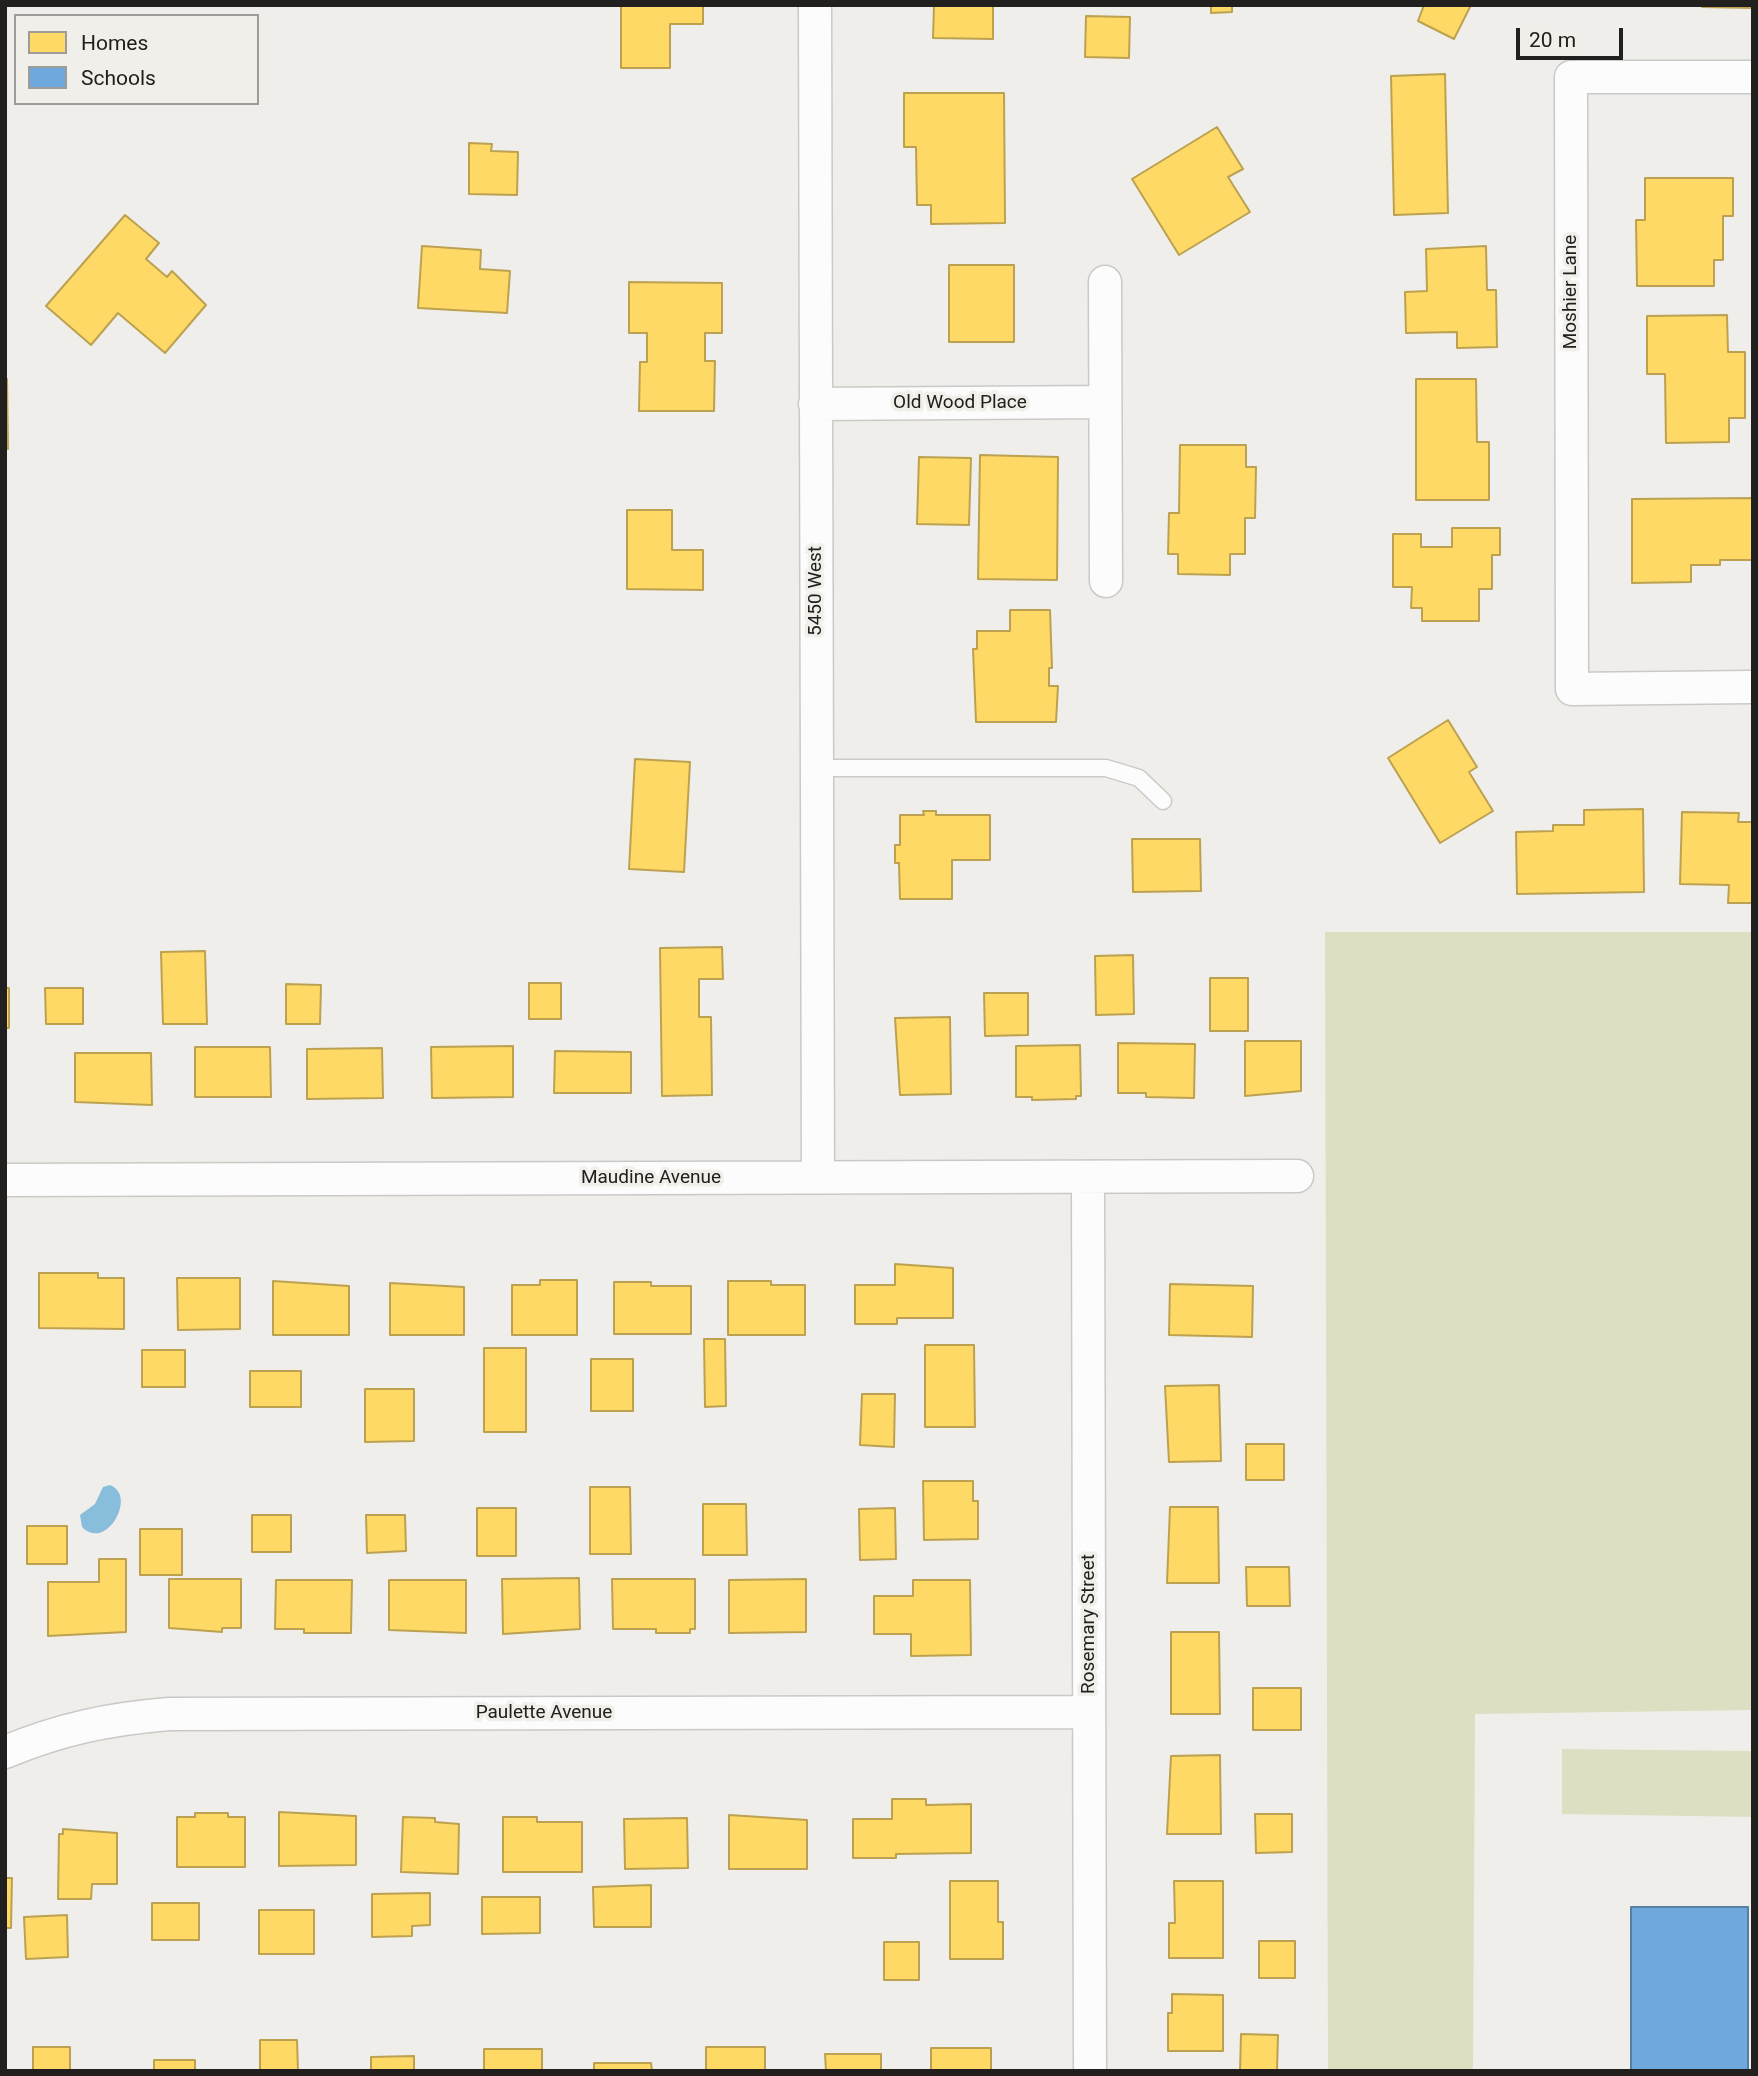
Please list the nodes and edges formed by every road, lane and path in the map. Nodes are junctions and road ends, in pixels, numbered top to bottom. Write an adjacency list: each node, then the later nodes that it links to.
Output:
1 (815, 5): 5 (street, 5450 West)
2 (1753, 77): 7 (street, Moshier Lane)
3 (1105, 282): 4 (street)
4 (1105, 402): 5 (street, Old Wood Place); 6 (street)
5 (816, 404): 8 (street, 5450 West)
6 (1106, 581)
7 (1752, 687)
8 (817, 768): 9 (lane); 11 (street, 5450 West)
9 (1163, 800)
10 (1297, 1176): 12 (street, Maudine Avenue)
11 (818, 1177): 12 (street, Maudine Avenue); 13 (street, Maudine Avenue)
12 (1088, 1177): 14 (street, Rosemary Street)
13 (5, 1180)
14 (1089, 1712): 15 (street, Paulette Avenue); 16 (street, Rosemary Street)
15 (5, 1752)
16 (1090, 2071)

